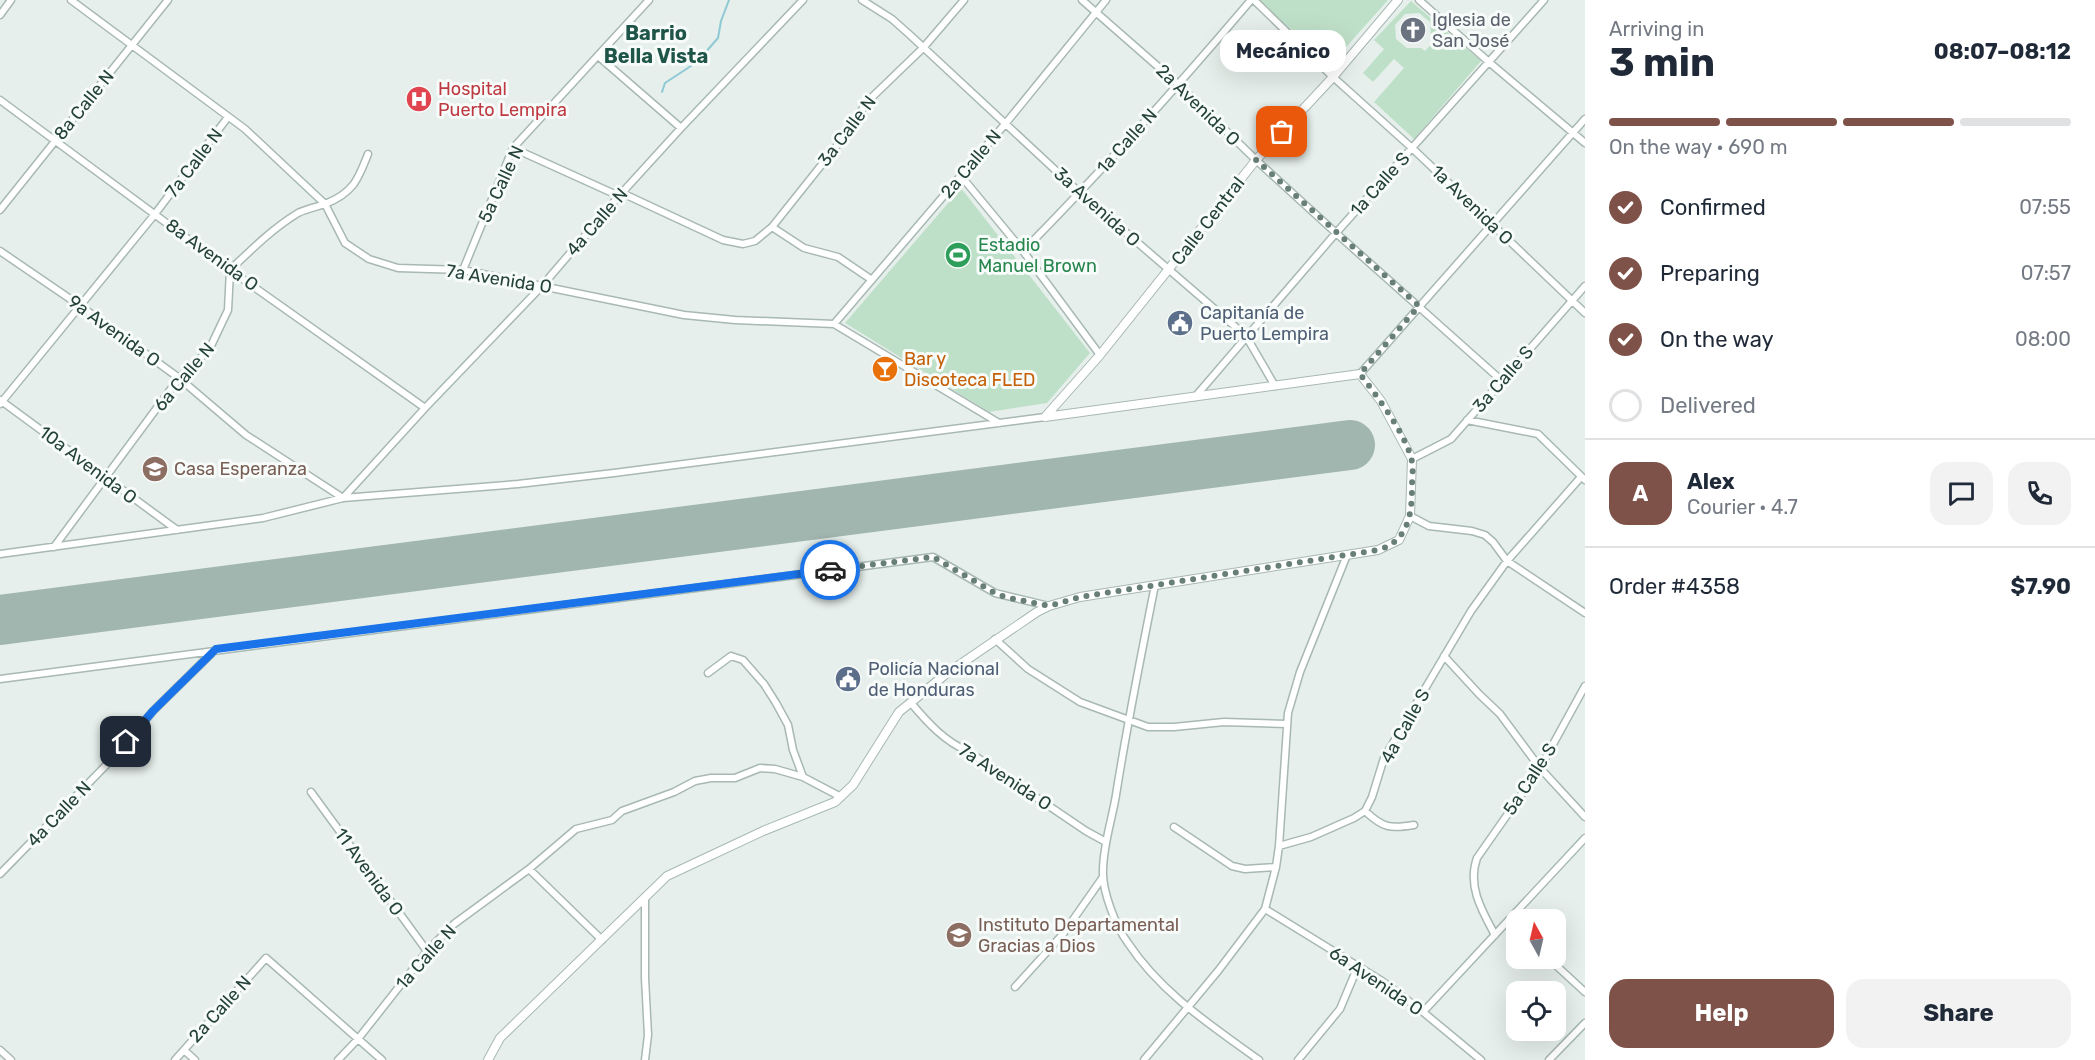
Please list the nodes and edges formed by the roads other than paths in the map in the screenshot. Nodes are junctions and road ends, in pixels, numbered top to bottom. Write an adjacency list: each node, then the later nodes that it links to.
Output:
1 (11, 0): 15 (street)
2 (71, 0): 16 (street, 7a Avenida O)
3 (168, 0): 16 (street, 8a Calle N)
4 (649, 0): 18 (street, 5a Calle N)
5 (803, 0): 26 (street, 4a Calle N)
6 (862, 0): 17 (street, 3a Avenida O)
7 (964, 0): 17 (street, 3a Calle N)
8 (1082, 0): 14 (street, 2a Avenida O)
9 (1106, 0): 14 (street, 2a Calle N)
10 (1252, 0): 20 (street, 1a Avenida O); 21 (street, 1a Calle N)
11 (1398, 0): 20 (street, Calle Central)
12 (1419, 0): 19 (street)
13 (1545, 0): 19 (street, 1a Calle S)
14 (1095, 12): 21 (street, 2a Avenida O); 25 (street, 2a Calle N)
15 (0, 15)
16 (132, 45): 23 (street, 7a Avenida O); 28 (street, 8a Calle N)
17 (922, 48): 25 (street, 3a Avenida O); 41 (street, 3a Calle N)
18 (598, 56): 26 (street); 30 (street, 5a Calle N)
19 (1490, 63): 27 (street); 31 (street, 1a Calle S)
20 (1333, 77): 31 (street, 1a Avenida O); 33 (street, Calle Central)
21 (1179, 85): 33 (street, 2a Avenida O); 35 (street, 1a Calle N)
22 (0, 100): 28 (street, 8a Avenida O)
23 (228, 117): 37 (street, 7a Avenida O); 39 (street, 7a Calle N)
24 (1585, 119): 27 (street)
25 (1006, 123): 34 (street, 2a Calle N); 35 (street, 3a Avenida O)
26 (681, 128): 36 (street, 4a Calle N)
27 (1573, 132): 29 (street); 40 (street)
28 (55, 141): 38 (street, 8a Calle N); 39 (street, 8a Avenida O)
29 (1585, 143)
30 (513, 148): 36 (street); 46 (street, 5a Calle N)
31 (1412, 148): 40 (street, 1a Avenida O); 42 (street, 1a Calle S)
32 (368, 154): 37 (street)
33 (1256, 160): 42 (street, 2a Avenida O); 47 (street, Calle Central)
34 (961, 176): 44 (street); 48 (street, 2a Calle N)
35 (1080, 194): 44 (street, 1a Calle N); 47 (street, 3a Avenida O)
36 (620, 195): 41 (street, 3a Calle N); 49 (street, 4a Calle N)
37 (325, 204): 45 (street); 46 (street, 7a Avenida O)
38 (0, 210)
39 (154, 214): 45 (street, 8a Avenida O); 52 (street, 7a Calle N)
40 (1493, 225): 51 (street, 1a Avenida O); 53 (street)
41 (772, 227): 48 (street)
42 (1336, 233): 53 (street, 2a Avenida O); 56 (street, 1a Calle S)
43 (0, 251): 52 (street, 9a Avenida O)
44 (1023, 251): 57 (street)
45 (230, 270): 59 (street, 6a Calle N); 64 (street, 8a Avenida O)
46 (463, 270): 49 (street, 7a Avenida O)
47 (1169, 270): 56 (street, 3a Avenida O); 57 (street, Calle Central)
48 (872, 280): 55 (street, 2a Calle N)
49 (542, 286): 55 (street, 7a Avenida O); 64 (street, 4a Calle N)
50 (1585, 286): 51 (street, 3a Calle S)
51 (1571, 301): 54 (street, 1a Avenida O); 60 (street, 3a Calle S)
52 (79, 305): 59 (street, 9a Avenida O); 63 (street, 7a Calle N)
53 (1419, 306): 58 (street); 60 (street, 2a Avenida O)
54 (1585, 313)
55 (834, 324): 67 (street, 7a Avenida O)
56 (1246, 336): 61 (street, 3a Avenida O); 62 (street, 1a Calle S)
57 (1100, 355): 65 (street, Calle Central)
58 (1360, 374): 61 (street); 68 (street)
59 (179, 378): 69 (street, 6a Calle N); 71 (street, 9a Avenida O)
60 (1502, 380): 66 (street, 3a Calle S)
61 (1275, 386): 62 (street)
62 (1194, 398): 65 (street)
63 (1, 401): 69 (street, 10a Avenida O)
64 (425, 408): 71 (street, 4a Calle N)
65 (1045, 417): 67 (street)
66 (1467, 420): 68 (street, 3a Calle S); 70 (street)
67 (999, 423): 71 (street)
68 (1412, 459): 72 (street)
69 (106, 478): 73 (street, 10a Avenida O); 74 (street, 6a Calle N)
70 (1583, 478): 77 (street, 4a Calle S)
71 (343, 498): 73 (street)
72 (1410, 516): 76 (street); 77 (street)
73 (177, 530): 74 (street)
74 (54, 547): 75 (street)
75 (0, 554)
76 (1347, 555): 78 (street); 89 (street)
77 (1507, 561): 80 (street); 83 (street, 4a Calle S)
78 (1155, 585): 79 (street); 88 (street)
79 (1049, 606): 81 (street); 82 (street)
80 (1585, 613)
81 (995, 639): 87 (street); 88 (street)
82 (216, 649): 85 (street); 103 (street, 4a Calle N)
83 (1444, 657): 90 (street); 94 (street, 4a Calle S)
84 (708, 673): 91 (street)
85 (0, 679)
86 (1585, 687): 90 (street, 5a Calle S)
87 (911, 703): 93 (street); 99 (street, 7a Avenida O)
88 (1128, 720): 89 (street); 99 (street)
89 (1287, 724): 100 (street)
90 (1540, 768): 95 (street); 109 (street, 5a Calle S)
91 (803, 777): 93 (street, 1a Calle N); 102 (street, 1a Calle N)
92 (311, 792): 111 (street, 11 Avenida O)
93 (842, 797): 105 (street)
94 (1365, 811): 96 (street); 100 (street)
95 (1585, 817)
96 (1414, 825)
97 (1174, 827): 101 (street)
98 (1585, 838): 107 (street)
99 (1106, 842): 104 (street)
100 (1279, 846): 101 (street)
101 (1276, 867): 106 (street)
102 (529, 869): 110 (street); 111 (street, 1a Calle N)
103 (0, 874)
104 (1103, 877): 114 (street); 116 (street)
105 (645, 897): 110 (street); 128 (street)
106 (1265, 909): 112 (street, 6a Avenida O); 116 (street)
107 (1519, 909)
108 (1506, 923): 109 (street)
109 (1495, 935): 117 (street)
110 (602, 940): 127 (street)
111 (427, 951): 119 (street, 1a Calle N)
112 (1358, 966): 117 (street, 6a Avenida O); 131 (street)
113 (1560, 969): 115 (street)
114 (1015, 987)
115 (1585, 992)
116 (1187, 1008): 129 (street); 130 (street)
117 (1423, 1012): 132 (street, 6a Avenida O)
118 (1585, 1023): 133 (street)
119 (357, 1039): 121 (street, 2a Calle N); 125 (street, 1a Calle N); 126 (street)
120 (0, 1050): 122 (street)
121 (184, 1050): 123 (street, 2a Calle N); 124 (street)
122 (7, 1059)
123 (175, 1060)
124 (195, 1060)
125 (338, 1060)
126 (382, 1060)
127 (488, 1060)
128 (645, 1060)
129 (1144, 1060)
130 (1259, 1060)
131 (1298, 1060)
132 (1481, 1060)
133 (1549, 1060)

